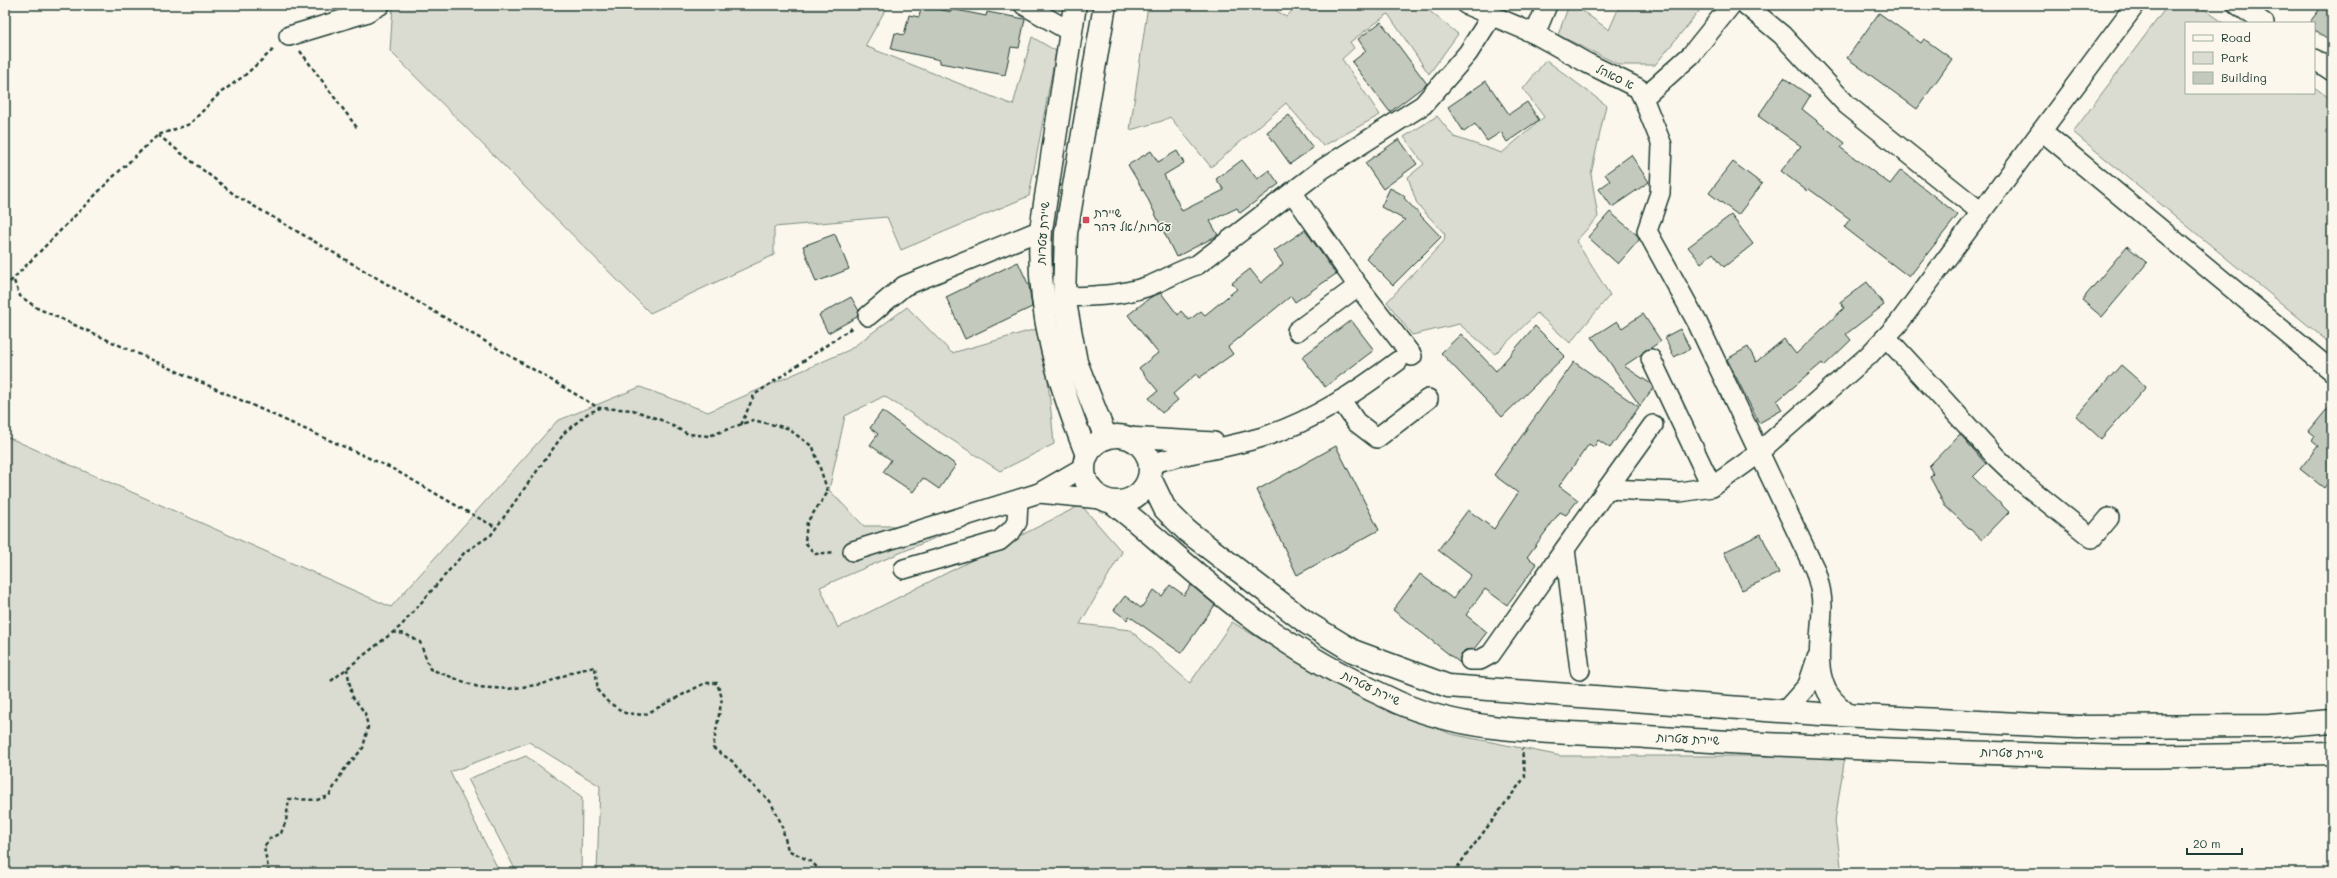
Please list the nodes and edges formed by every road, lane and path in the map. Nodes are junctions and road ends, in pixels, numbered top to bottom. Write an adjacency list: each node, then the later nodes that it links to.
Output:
1 (380, 5): 15 (street)
2 (1024, 5): 13 (street)
3 (1075, 5): 13 (main road, שיירת עטרות)
4 (1105, 5): 28 (main road, שיירת עטרות)
5 (1467, 5): 11 (street, א סאהל)
6 (1547, 5): 14 (street)
7 (1731, 5): 18 (street, א סאהל)
8 (1746, 5): 23 (street)
9 (2135, 5): 20 (street)
10 (2238, 5): 12 (street)
11 (1491, 17): 14 (street, א סאהל); 22 (street)
12 (2263, 22)
13 (1071, 32): 24 (main road, שיירת עטרות)
14 (1535, 34): 18 (street, א סאהל)
15 (289, 36): 19 (path); 21 (path)
16 (2315, 59): 17 (street)
17 (2332, 71)
18 (1643, 98): 41 (street)
19 (358, 129)
20 (2042, 130): 23 (street); 33 (street)
21 (158, 135): 25 (path); 36 (path)
22 (1292, 192): 26 (street); 28 (street)
23 (1981, 212): 31 (street)
24 (1041, 230): 29 (street); 42 (main road, שיירת עטרות)
25 (14, 281): 27 (path); 50 (path)
26 (1358, 286): 30 (street); 35 (street)
27 (5, 287)
28 (1064, 297): 39 (main road, שיירת עטרות)
29 (868, 316): 37 (path)
30 (1297, 330)
31 (1886, 337): 41 (street); 49 (street)
32 (1651, 359): 44 (street)
33 (2332, 371)
34 (1428, 399): 35 (street)
35 (1341, 400): 40 (street)
36 (600, 408): 37 (path); 50 (path)
37 (741, 425): 52 (path)
38 (1653, 425): 45 (street)
39 (1117, 437): 40 (street); 42 (main road); 43 (main road)
40 (1239, 442): 43 (street)
41 (1759, 451): 44 (street); 55 (street)
42 (1086, 461): 46 (street); 48 (main road)
43 (1150, 473): 48 (main road); 60 (main road)
44 (1712, 487): 45 (street)
45 (1608, 489): 51 (street)
46 (1039, 493): 47 (street); 48 (street)
47 (1018, 500): 52 (street); 53 (street)
48 (1107, 500): 63 (main road, שיירת עטרות)
49 (2108, 518)
50 (496, 527): 54 (path)
51 (1565, 549): 56 (street); 58 (street)
52 (853, 551)
53 (904, 569)
54 (393, 632): 57 (path); 66 (path)
55 (1820, 645): 60 (street); 61 (street)
56 (1470, 660)
57 (347, 668): 59 (path); 65 (path)
58 (1580, 670)
59 (331, 681)
60 (1785, 711): 61 (main road)
61 (1852, 716): 62 (main road)
62 (2332, 721)
63 (1520, 729): 64 (main road, שיירת עטרות); 67 (path)
64 (2332, 753)
65 (269, 873)
66 (822, 873)
67 (1453, 873)

